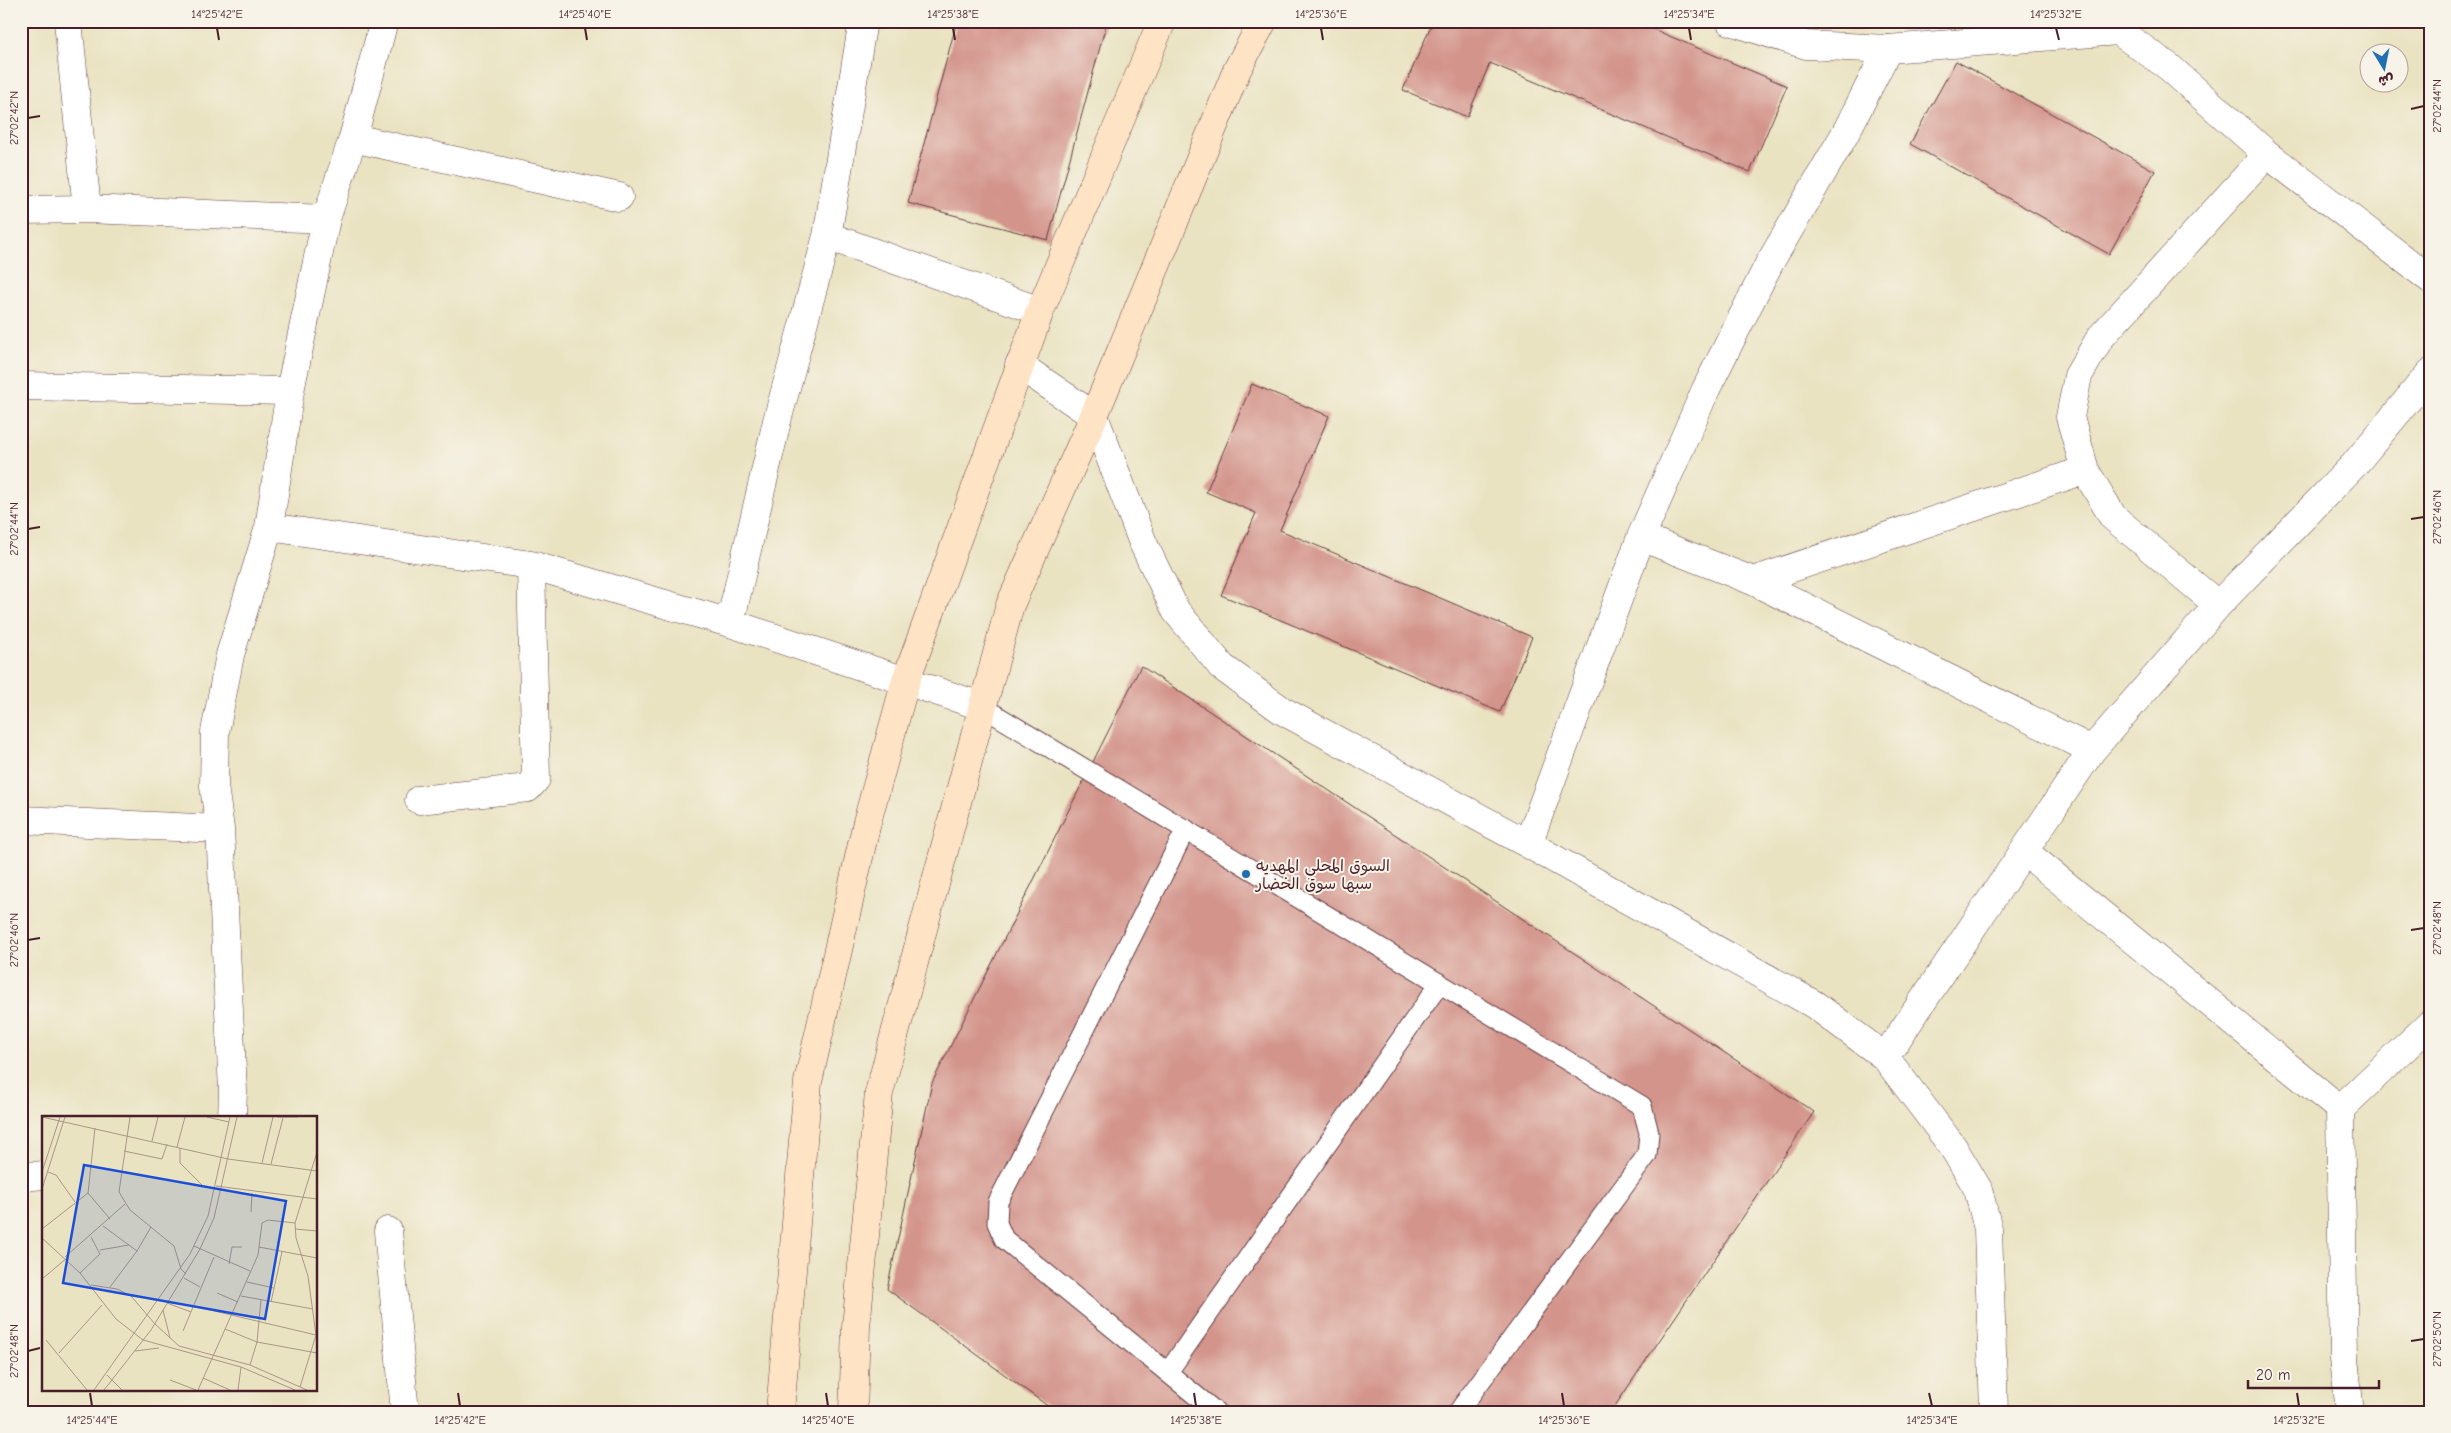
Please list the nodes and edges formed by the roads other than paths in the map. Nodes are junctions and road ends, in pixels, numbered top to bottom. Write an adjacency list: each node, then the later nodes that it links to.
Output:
1 (68, 21): 12 (street)
2 (384, 21): 9 (street)
3 (863, 21): 15 (street)
4 (1162, 21): 17 (main road)
5 (1263, 21): 22 (main road)
6 (1730, 21): 8 (street)
7 (2114, 26): 8 (street); 10 (street)
8 (1888, 49): 25 (street)
9 (353, 138): 11 (street); 14 (street)
10 (2266, 154): 16 (street); 23 (street)
11 (619, 197)
12 (87, 209): 13 (street); 14 (street)
13 (21, 210)
14 (326, 218): 21 (street)
15 (828, 236): 17 (street); 29 (street)
16 (2430, 279)
17 (1040, 311): 18 (main road)
18 (1019, 365): 22 (street); 30 (main road)
19 (2430, 373): 28 (street)
20 (21, 386): 21 (street)
21 (290, 391): 24 (street)
22 (1094, 416): 31 (main road); 37 (street)
23 (2085, 470): 27 (street); 28 (street)
24 (269, 527): 26 (street); 36 (street)
25 (1641, 537): 27 (street); 37 (street)
26 (531, 565): 29 (street); 33 (street)
27 (1752, 582): 32 (street)
28 (2218, 605): 32 (street)
29 (730, 623): 30 (street)
30 (906, 680): 31 (street); 49 (main road)
31 (981, 706): 35 (lane); 50 (main road)
32 (2092, 750): 38 (street)
33 (419, 800)
34 (21, 820): 36 (street)
35 (1186, 829): 39 (lane); 47 (lane)
36 (220, 830): 43 (street)
37 (1528, 844): 41 (street)
38 (2024, 851): 41 (street); 42 (street)
39 (1440, 983): 47 (lane); 52 (lane)
40 (2430, 1024): 42 (street)
41 (1885, 1057): 53 (street)
42 (2340, 1110): 54 (street)
43 (232, 1116)
44 (42, 1175): 45 (street)
45 (21, 1177)
46 (388, 1231): 48 (street)
47 (1168, 1372): 51 (lane)
48 (405, 1412)
49 (780, 1412)
50 (853, 1412)
51 (1216, 1412)
52 (1458, 1412)
53 (1994, 1412)
54 (2350, 1412)

